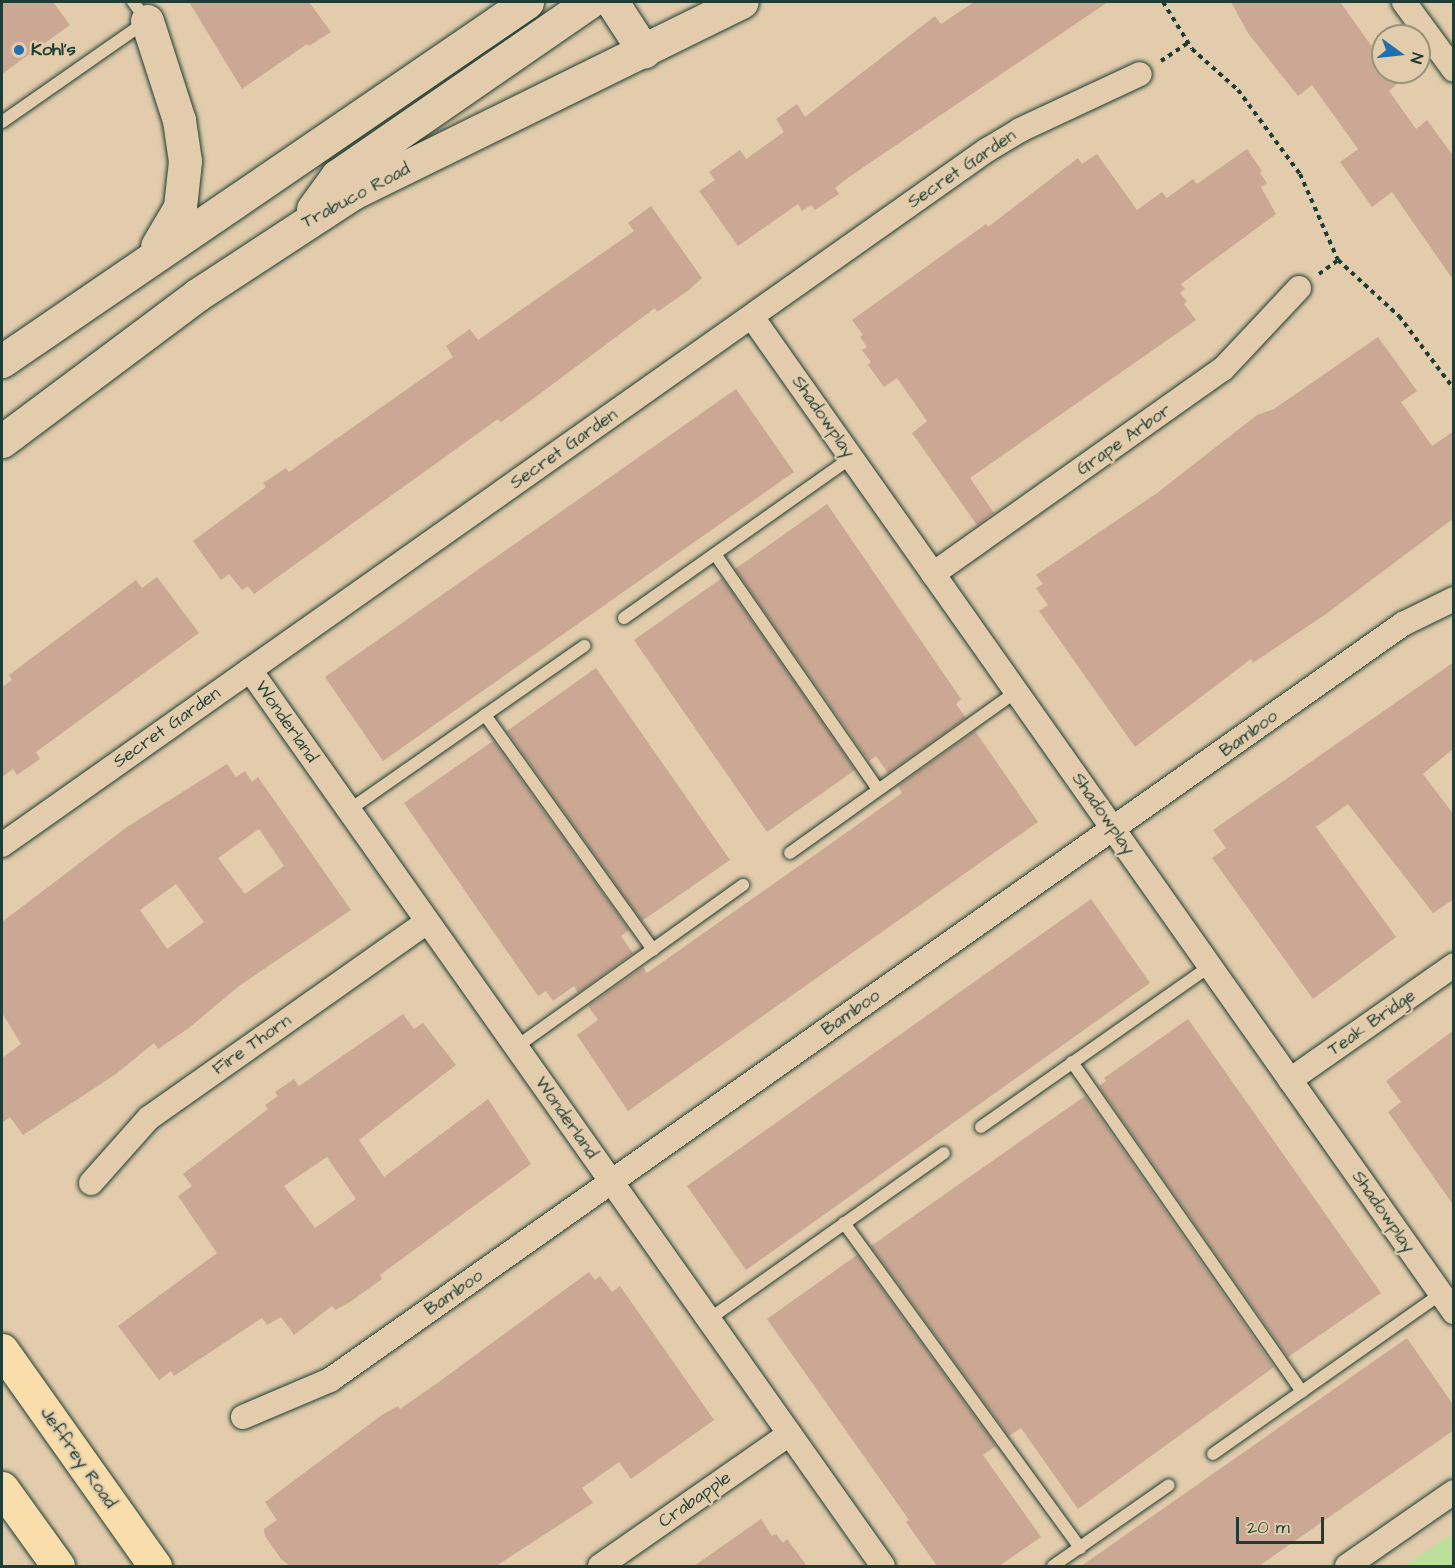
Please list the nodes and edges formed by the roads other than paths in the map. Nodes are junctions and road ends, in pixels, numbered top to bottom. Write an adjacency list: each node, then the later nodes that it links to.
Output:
1 (527, 2): 12 (main road)
2 (589, 2): 11 (main road)
3 (612, 2): 7 (main road)
4 (742, 2): 7 (main road, Trabuco Road)
5 (1404, 2): 8 (street)
6 (140, 11): 10 (lane); 12 (main road)
7 (644, 51): 11 (main road, Trabuco Road)
8 (1454, 70)
9 (1140, 74): 14 (street, Secret Garden)
10 (2, 122)
11 (302, 225): 16 (main road, Trabuco Road)
12 (147, 260): 15 (main road)
13 (1299, 288): 19 (street, Grape Arbor)
14 (752, 317): 17 (street, Shadowplay); 23 (street, Secret Garden)
15 (2, 361)
16 (2, 441)
17 (852, 457): 18 (lane); 19 (street, Shadowplay)
18 (715, 554): 21 (lane); 26 (lane)
19 (933, 574): 24 (street, Shadowplay)
20 (1454, 599): 28 (street, Bamboo)
21 (624, 618)
22 (584, 646): 25 (lane)
23 (250, 670): 27 (street, Wonderland); 29 (street, Secret Garden)
24 (1016, 692): 26 (lane); 28 (street, Shadowplay)
25 (485, 715): 27 (lane); 33 (lane)
26 (878, 789): 30 (lane)
27 (348, 810): 32 (street, Wonderland)
28 (1114, 830): 35 (street, Shadowplay); 41 (street, Bamboo)
29 (2, 845)
30 (790, 852)
31 (743, 885): 33 (lane)
32 (427, 922): 36 (street, Wonderland); 42 (street, Fire Thorn)
33 (652, 950): 36 (lane)
34 (1454, 965): 38 (street, Teak Bridge)
35 (1209, 966): 37 (lane); 38 (street, Shadowplay)
36 (516, 1047): 41 (street, Wonderland)
37 (1072, 1062): 39 (lane); 47 (lane)
38 (1290, 1080): 44 (street, Shadowplay)
39 (981, 1127)
40 (944, 1153): 43 (lane)
41 (611, 1181): 45 (street, Wonderland); 48 (street, Bamboo)
42 (91, 1183)
43 (844, 1223): 45 (lane); 54 (lane)
44 (1447, 1303): 47 (lane)
45 (708, 1320): 49 (street, Wonderland)
46 (2, 1350): 56 (main road, Jeffrey Road)
47 (1302, 1392): 50 (lane)
48 (243, 1417)
49 (789, 1434): 57 (street, Crabapple); 58 (street, Wonderland)
50 (1213, 1454)
51 (1169, 1485): 54 (lane)
52 (2, 1488): 55 (main road)
53 (1454, 1491): 60 (street)
54 (1080, 1548): 59 (lane)
55 (58, 1566)
56 (155, 1566)
57 (600, 1566)
58 (883, 1566)
59 (1053, 1566)
60 (1347, 1566)

